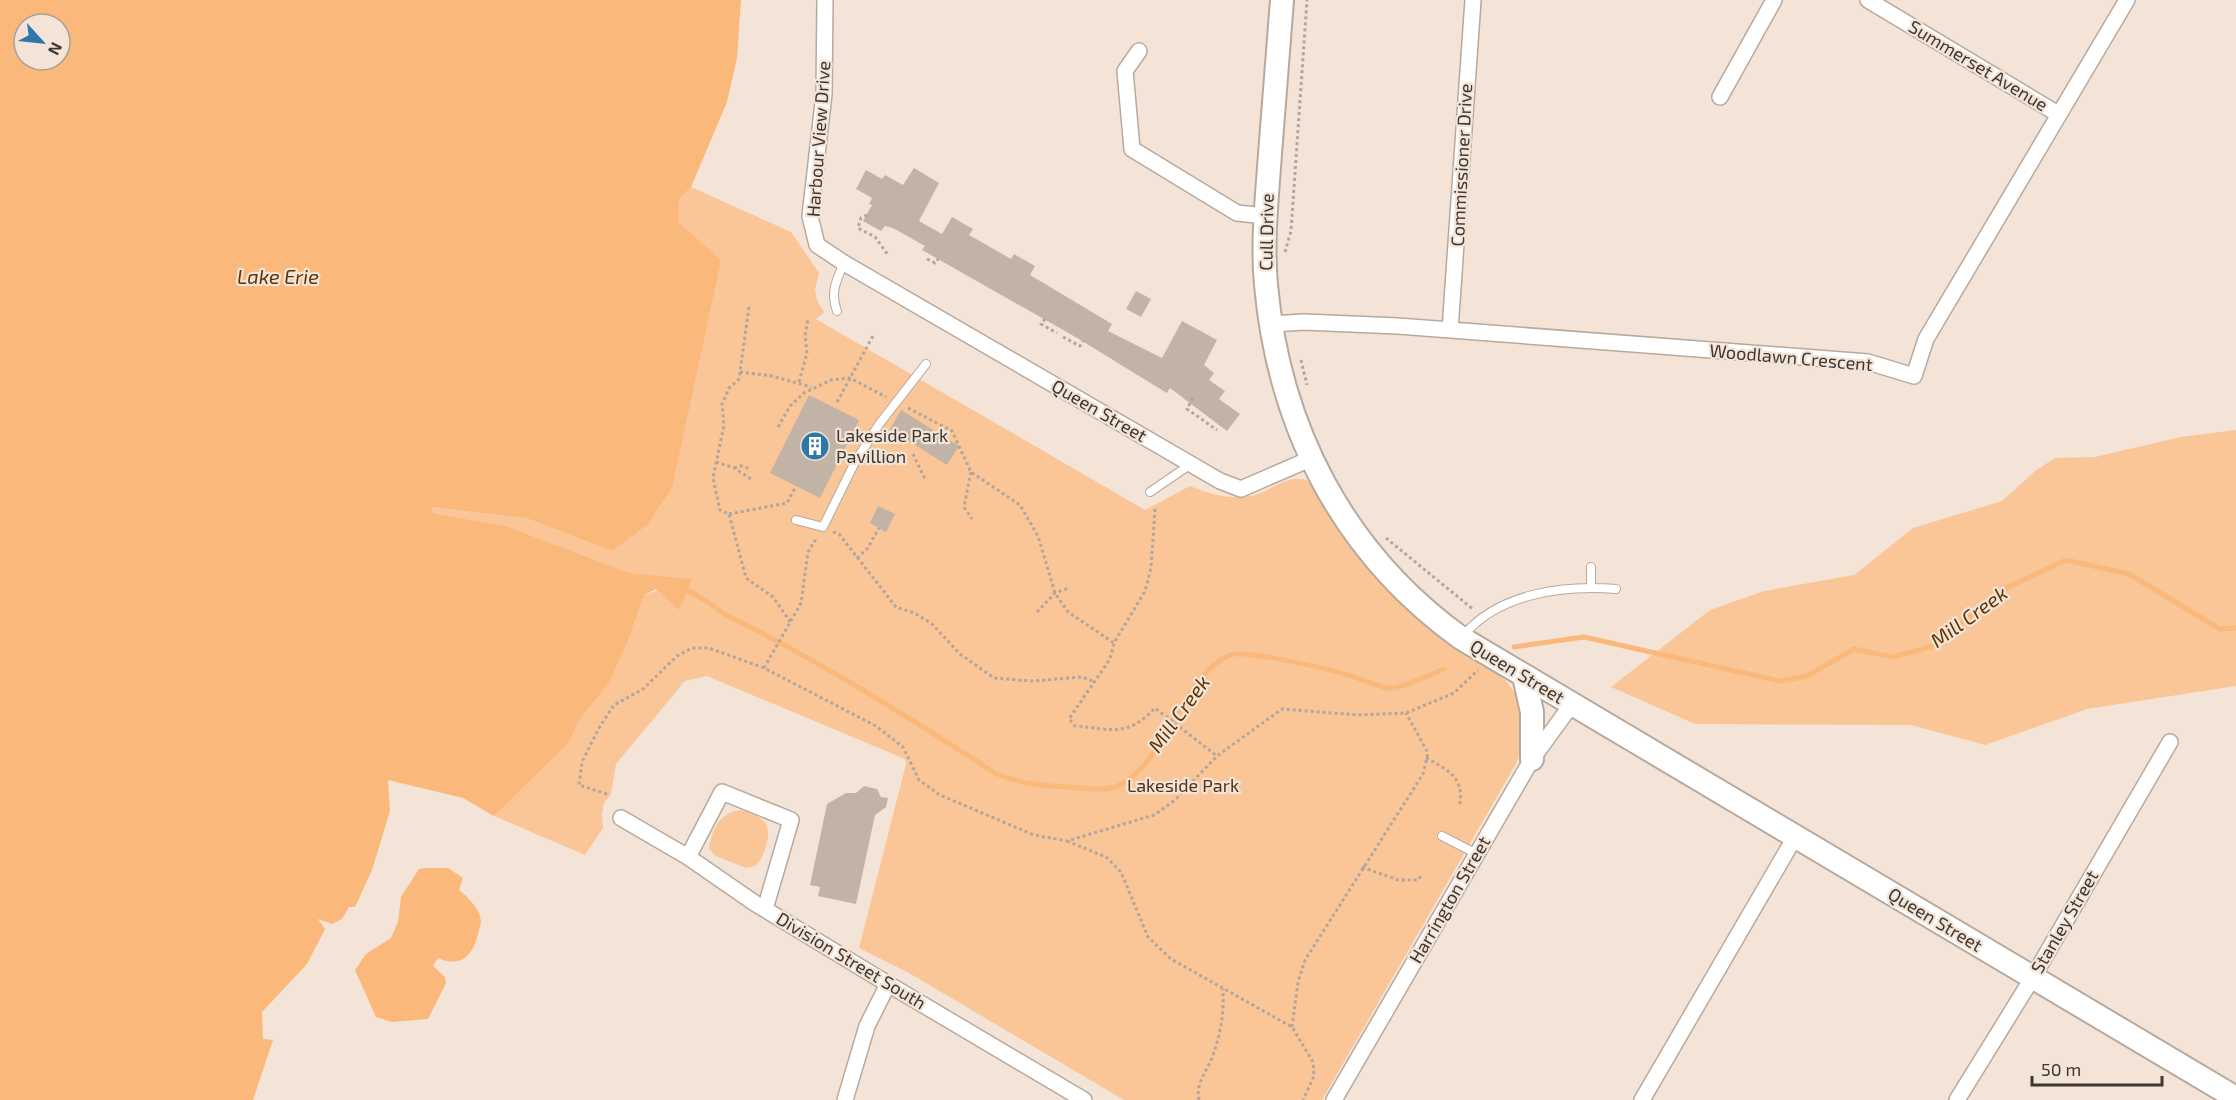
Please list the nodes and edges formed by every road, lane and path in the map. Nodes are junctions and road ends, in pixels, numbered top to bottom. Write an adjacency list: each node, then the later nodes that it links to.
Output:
1 (825, 0): 17 (street, Harbour View Drive)
2 (1282, 0): 12 (street, Cull Drive)
3 (1307, 0): 16 (path)
4 (1473, 0): 23 (street, Commissioner Drive)
5 (1774, 0): 9 (street)
6 (1868, 0): 10 (street, Summerset Avenue)
7 (2127, 0): 10 (street, Woodlawn Crescent)
8 (1139, 51): 12 (street)
9 (1720, 97)
10 (2058, 114): 23 (street, Woodlawn Crescent)
11 (867, 215): 13 (path)
12 (1265, 216): 22 (street, Cull Drive)
13 (888, 255)
14 (927, 259): 15 (path)
15 (938, 259)
16 (1283, 260)
17 (843, 263): 19 (lane); 43 (street, Queen Street)
18 (749, 307): 30 (path)
19 (837, 311)
20 (1045, 319): 24 (path)
21 (808, 320): 32 (path)
22 (1272, 324): 23 (street, Woodlawn Crescent); 41 (street, Cull Drive)
23 (1450, 330)
24 (1057, 333)
25 (874, 334): 31 (path)
26 (1063, 337): 27 (path)
27 (1083, 341)
28 (1301, 359): 34 (path)
29 (926, 364): 37 (lane)
30 (740, 372): 32 (path); 42 (path)
31 (850, 378): 33 (path); 36 (path); 37 (path)
32 (799, 382): 33 (path)
33 (812, 388): 38 (path)
34 (1309, 392)
35 (1192, 398): 39 (path)
36 (837, 402)
37 (896, 402): 46 (path); 55 (lane)
38 (778, 427)
39 (1217, 430)
40 (913, 454): 48 (path)
41 (1310, 459): 43 (street, Queen Street); 66 (street, Queen Street)
42 (716, 462): 44 (path); 52 (path)
43 (1191, 464): 50 (lane)
44 (734, 468): 45 (path); 47 (path)
45 (751, 469)
46 (971, 472): 53 (path); 63 (path)
47 (751, 479)
48 (925, 479)
49 (796, 486): 52 (path)
50 (1150, 492)
51 (1155, 509): 67 (path)
52 (729, 514): 65 (path)
53 (972, 519)
54 (796, 520): 55 (lane)
55 (823, 527): 58 (path); 65 (path)
56 (879, 528): 58 (path)
57 (1384, 536): 66 (path)
58 (857, 558): 71 (path)
59 (1591, 567): 60 (lane)
60 (1591, 587): 62 (lane); 66 (lane)
61 (1069, 588): 63 (path)
62 (1617, 589)
63 (1055, 593): 64 (path); 67 (path)
64 (1037, 612)
65 (791, 623): 69 (path)
66 (1466, 628): 70 (street, Queen Street)
67 (1114, 643): 71 (path)
68 (1481, 666): 73 (path)
69 (764, 669): 78 (path); 83 (path)
70 (1524, 676): 72 (street, Queen Street); 77 (street)
71 (1095, 682): 75 (path)
72 (1572, 705): 77 (street, Harrington Street); 82 (street, Queen Street)
73 (1406, 712): 75 (path); 76 (path)
74 (2170, 742): 89 (street, Stanley Street)
75 (1217, 756): 83 (path)
76 (1426, 758): 79 (path); 86 (path)
77 (1532, 759): 84 (street, Harrington Street)
78 (607, 794)
79 (1460, 804)
80 (621, 818): 85 (street, Division Street South)
81 (1442, 836): 84 (lane)
82 (1795, 837): 89 (street, Queen Street); 99 (street)
83 (1067, 841): 91 (path)
84 (1476, 854): 98 (street, Harrington Street)
85 (688, 857): 88 (street, Division Street South); 88 (street)
86 (1362, 867): 87 (path); 92 (path)
87 (1420, 876)
88 (765, 909): 90 (street, Division Street South)
89 (2033, 977): 93 (street, Queen Street); 100 (street, Stanley Street)
90 (888, 984): 94 (street); 95 (street, Division Street South)
91 (1223, 989): 92 (path); 96 (path)
92 (1292, 1027): 97 (path)
93 (2236, 1098)
94 (845, 1100)
95 (1084, 1100)
96 (1199, 1100)
97 (1303, 1100)
98 (1334, 1100)
99 (1642, 1100)
100 (1957, 1100)

